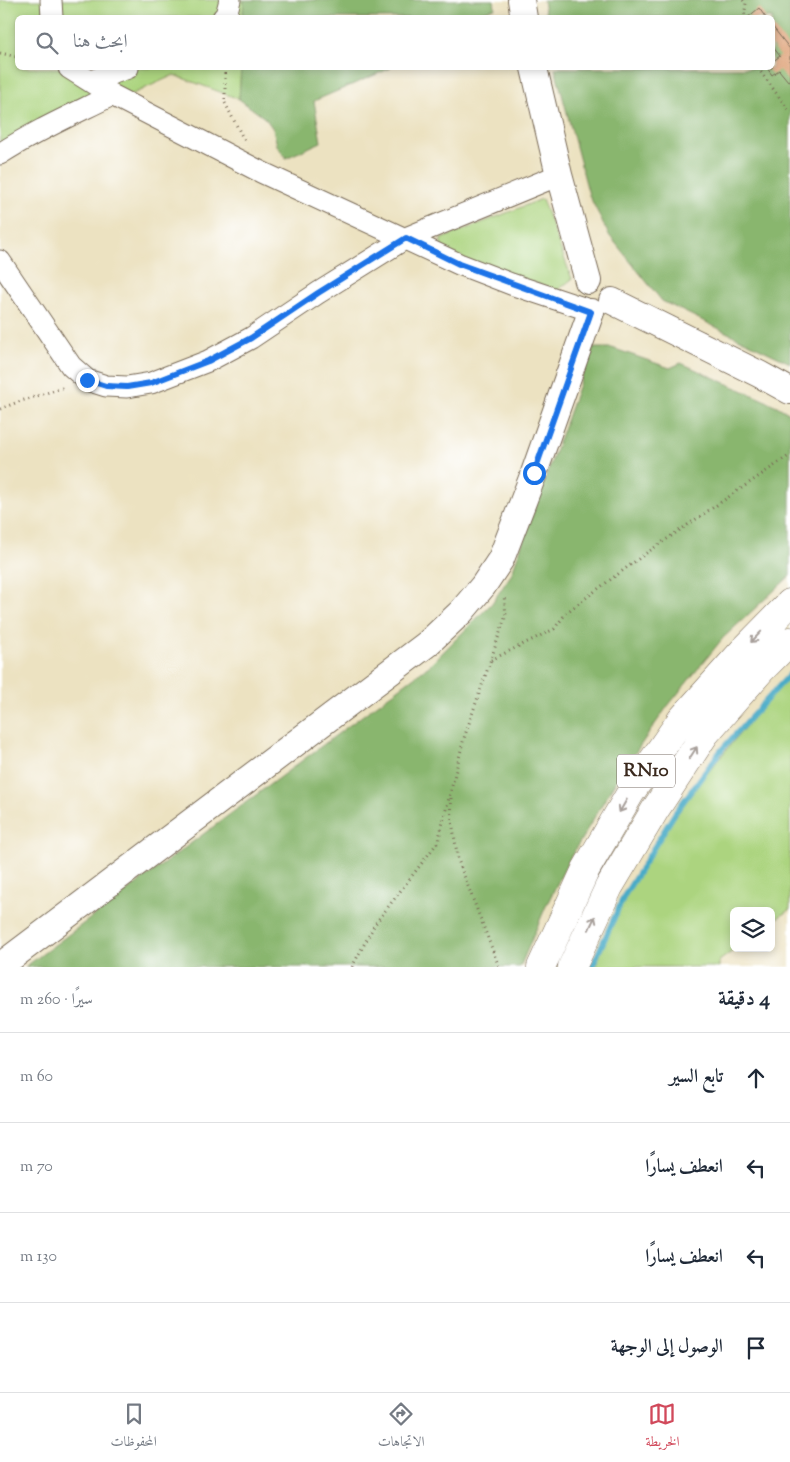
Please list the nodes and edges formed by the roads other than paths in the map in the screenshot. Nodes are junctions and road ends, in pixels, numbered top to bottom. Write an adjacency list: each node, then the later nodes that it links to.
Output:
1 (51, 0): 4 (street)
2 (230, 0): 5 (street)
3 (520, 0): 6 (street)
4 (52, 15)
5 (226, 15)
6 (523, 15)
7 (72, 70): 10 (street)
8 (122, 70): 10 (street)
9 (534, 70): 13 (street)
10 (91, 81): 11 (street)
11 (112, 96): 12 (street); 14 (street)
12 (0, 154)
13 (559, 175): 14 (street); 16 (street)
14 (406, 238): 15 (street); 16 (street)
15 (0, 261)
16 (596, 307): 17 (street); 20 (street)
17 (790, 391)
18 (790, 603): 21 (highway, RN10, one-way to 21)
19 (790, 641): 22 (highway, RN10, one-way to 19)
20 (0, 966)
21 (541, 967)
22 (572, 967)

